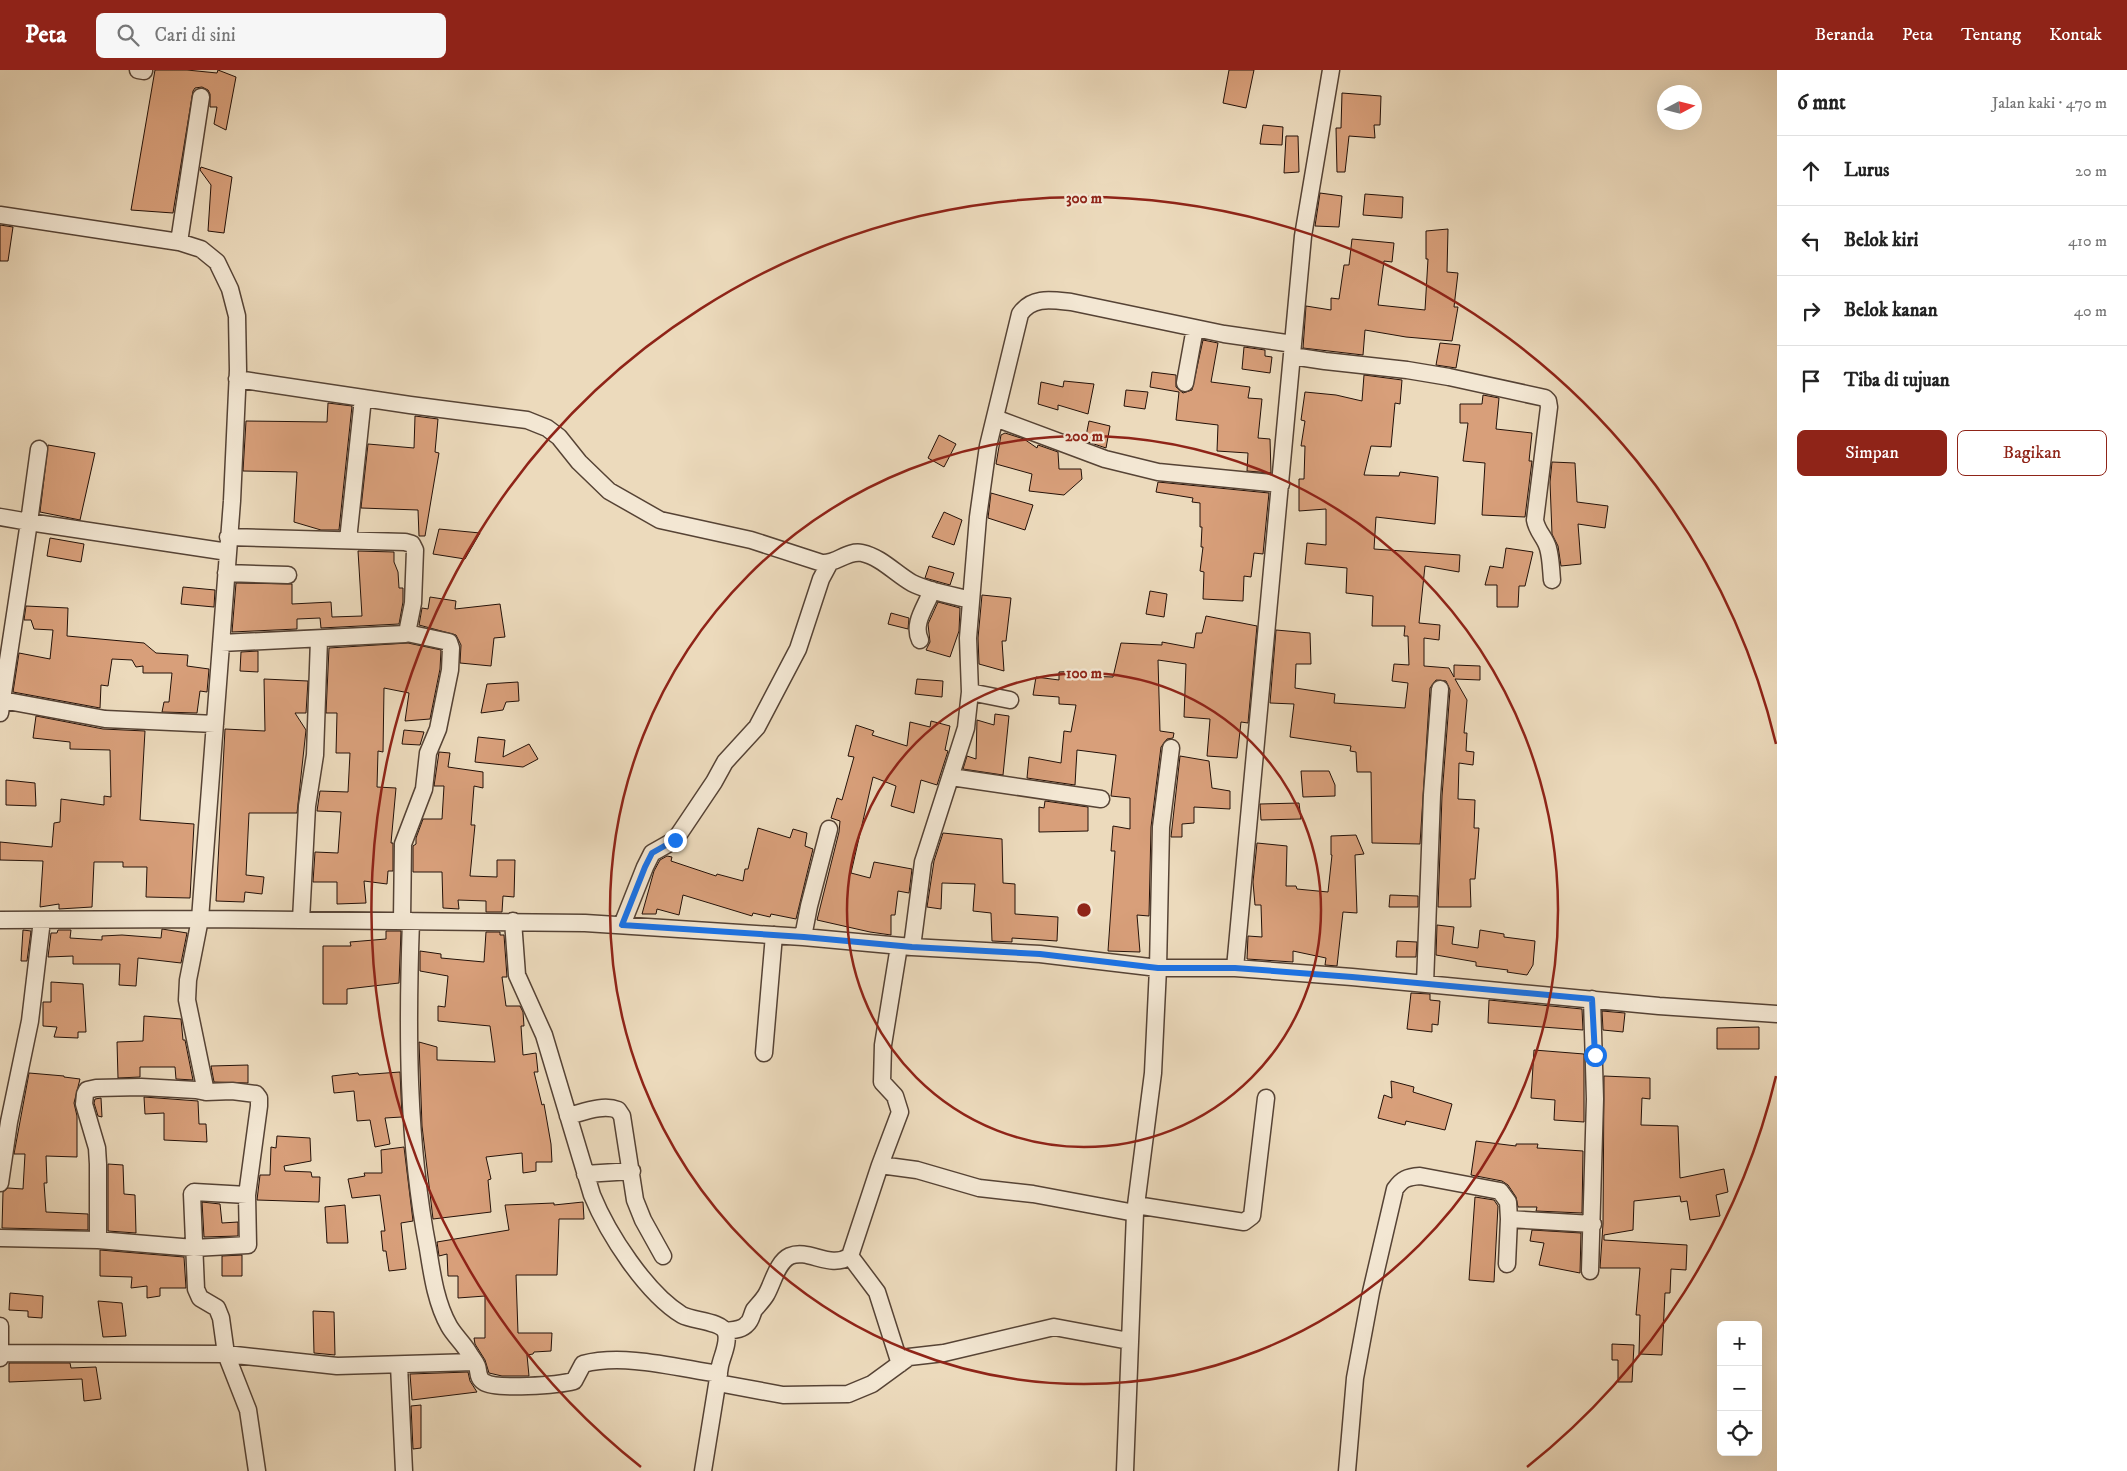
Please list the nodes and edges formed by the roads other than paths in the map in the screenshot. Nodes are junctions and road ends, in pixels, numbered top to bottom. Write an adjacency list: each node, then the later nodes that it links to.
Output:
1 (1331, 70): 6 (street)
2 (201, 96): 4 (street)
3 (0, 215): 4 (street)
4 (179, 242): 7 (street)
5 (1196, 328): 6 (street); 8 (street); 10 (street)
6 (1293, 350): 12 (street); 20 (street)
7 (238, 379): 9 (street); 16 (street)
8 (1185, 383)
9 (363, 398): 15 (street); 17 (street)
10 (994, 418): 12 (street); 22 (street)
11 (39, 449): 14 (street)
12 (1281, 484): 47 (street)
13 (0, 517): 14 (street)
14 (29, 522): 16 (street); 30 (street)
15 (348, 540): 16 (street); 23 (street)
16 (228, 545): 18 (street)
17 (829, 564): 21 (street); 42 (street)
18 (226, 573): 19 (street); 26 (street)
19 (288, 575)
20 (1552, 580)
21 (932, 590): 22 (street); 25 (street)
22 (971, 600): 28 (street)
23 (407, 633): 24 (street); 40 (street)
24 (319, 639): 26 (street); 39 (street)
25 (920, 640)
26 (221, 643): 31 (street)
27 (1440, 689): 48 (street)
28 (970, 692): 29 (street); 33 (street)
29 (1010, 700)
30 (1, 707): 31 (street)
31 (215, 724): 36 (street)
32 (1171, 748): 46 (street)
33 (951, 777): 34 (street); 45 (street)
34 (1101, 799)
35 (829, 829): 44 (street)
36 (200, 919): 38 (street); 39 (street); 52 (street)
37 (0, 920): 38 (street)
38 (42, 920): 58 (street)
39 (301, 920): 40 (street)
40 (406, 920): 41 (street); 75 (street)
41 (513, 921): 42 (street); 54 (street)
42 (622, 925): 43 (street)
43 (774, 935): 44 (street); 51 (street)
44 (804, 937): 45 (street)
45 (905, 946): 46 (street); 55 (street)
46 (1158, 968): 47 (street); 60 (street)
47 (1235, 968): 48 (street)
48 (1425, 984): 49 (street)
49 (1592, 999): 50 (street); 62 (street)
50 (1777, 1014)
51 (764, 1053)
52 (206, 1092): 59 (street); 64 (street)
53 (1266, 1098): 60 (street)
54 (568, 1116): 56 (street); 57 (street)
55 (880, 1165): 60 (street); 67 (street)
56 (632, 1171): 57 (street); 66 (street)
57 (586, 1174): 71 (street)
58 (0, 1183)
59 (247, 1195): 65 (street); 65 (street)
60 (1136, 1209): 72 (street)
61 (1509, 1220): 62 (street); 68 (street); 83 (street)
62 (1593, 1224): 69 (street)
63 (0, 1238): 64 (street)
64 (98, 1240): 65 (street)
65 (194, 1248): 73 (street)
66 (663, 1256)
67 (850, 1256): 71 (street); 76 (street)
68 (1507, 1264)
69 (1590, 1271)
70 (0, 1326): 74 (street)
71 (726, 1331): 78 (street)
72 (1129, 1341): 76 (street); 82 (street)
73 (226, 1354): 74 (street); 77 (street); 79 (street)
74 (1, 1356)
75 (474, 1362): 77 (street); 78 (street)
76 (900, 1364): 78 (street)
77 (399, 1365): 80 (street)
78 (718, 1378): 81 (street)
79 (257, 1471)
80 (404, 1471)
81 (703, 1471)
82 (1125, 1471)
83 (1346, 1471)

